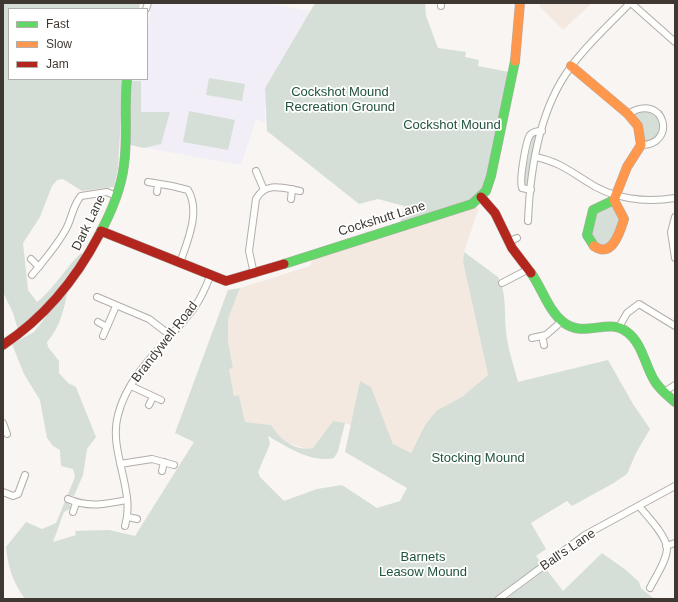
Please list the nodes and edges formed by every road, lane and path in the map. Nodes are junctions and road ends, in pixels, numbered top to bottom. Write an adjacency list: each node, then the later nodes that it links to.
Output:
1 (520, 3): 21 (street)
2 (630, 3): 3 (street); 4 (street)
3 (675, 42)
4 (571, 66): 6 (street); 7 (street)
5 (127, 80): 20 (street, Dark Lane)
6 (628, 114): 8 (street); 8 (street)
7 (542, 131): 9 (street); 15 (street)
8 (641, 146): 22 (street)
9 (536, 157): 15 (street); 22 (street)
10 (256, 171): 13 (street)
11 (148, 182): 12 (street)
12 (158, 184): 18 (street); 19 (street)
13 (264, 190): 14 (street); 35 (street)
14 (292, 190): 17 (street); 24 (street)
15 (531, 190): 26 (street)
16 (196, 191): 19 (street)
17 (300, 191)
18 (157, 192)
19 (191, 195): 32 (street)
20 (116, 196): 27 (street, Dark Lane); 33 (street)
21 (481, 197): 29 (street); 35 (street, Cockshutt Lane)
22 (615, 198): 22 (street); 23 (street)
23 (675, 198)
24 (291, 199)
25 (675, 217): 30 (street)
26 (528, 221)
27 (101, 231): 32 (street, Cockshutt Lane); 50 (street, Dark Lane)
28 (517, 238): 29 (street)
29 (508, 242): 34 (street)
30 (675, 258)
31 (31, 259): 33 (street)
32 (180, 263): 37 (street, Cockshutt Lane)
33 (39, 267): 36 (street)
34 (527, 270): 38 (street); 41 (street)
35 (254, 274): 37 (street, Cockshutt Lane)
36 (32, 275)
37 (210, 276): 46 (street, Brandywell Road)
38 (502, 283)
39 (97, 297): 40 (street)
40 (116, 306): 43 (street); 46 (street)
41 (562, 321): 45 (street); 48 (street)
42 (98, 322): 43 (street)
43 (107, 326): 47 (street)
44 (675, 326): 45 (street)
45 (619, 327): 54 (street)
46 (170, 335): 53 (street, Brandywell Road)
47 (103, 336)
48 (542, 336): 49 (street); 51 (street)
49 (532, 338)
50 (3, 345)
51 (544, 345)
52 (675, 385): 54 (street)
53 (131, 386): 55 (street); 62 (street, Brandywell Road)
54 (664, 392): 57 (street)
55 (153, 396): 56 (street); 58 (street)
56 (161, 400)
57 (675, 402)
58 (149, 406)
59 (3, 423): 60 (street)
60 (8, 434)
61 (164, 462): 62 (street); 63 (street); 64 (street)
62 (120, 464): 69 (street, Brandywell Road)
63 (174, 465)
64 (162, 471)
65 (25, 475): 67 (street)
66 (675, 486): 71 (street, Ball's Lane)
67 (3, 492)
68 (68, 499): 70 (street)
69 (127, 500): 70 (street); 73 (street, Brandywell Road)
70 (76, 503): 72 (street)
71 (639, 506): 77 (street); 79 (street, Ball's Lane)
72 (73, 512)
73 (128, 517): 74 (street); 75 (street, Brandywell Road)
74 (136, 519)
75 (124, 526)
76 (675, 543): 77 (street)
77 (666, 546): 78 (street)
78 (650, 588)
79 (499, 599)

